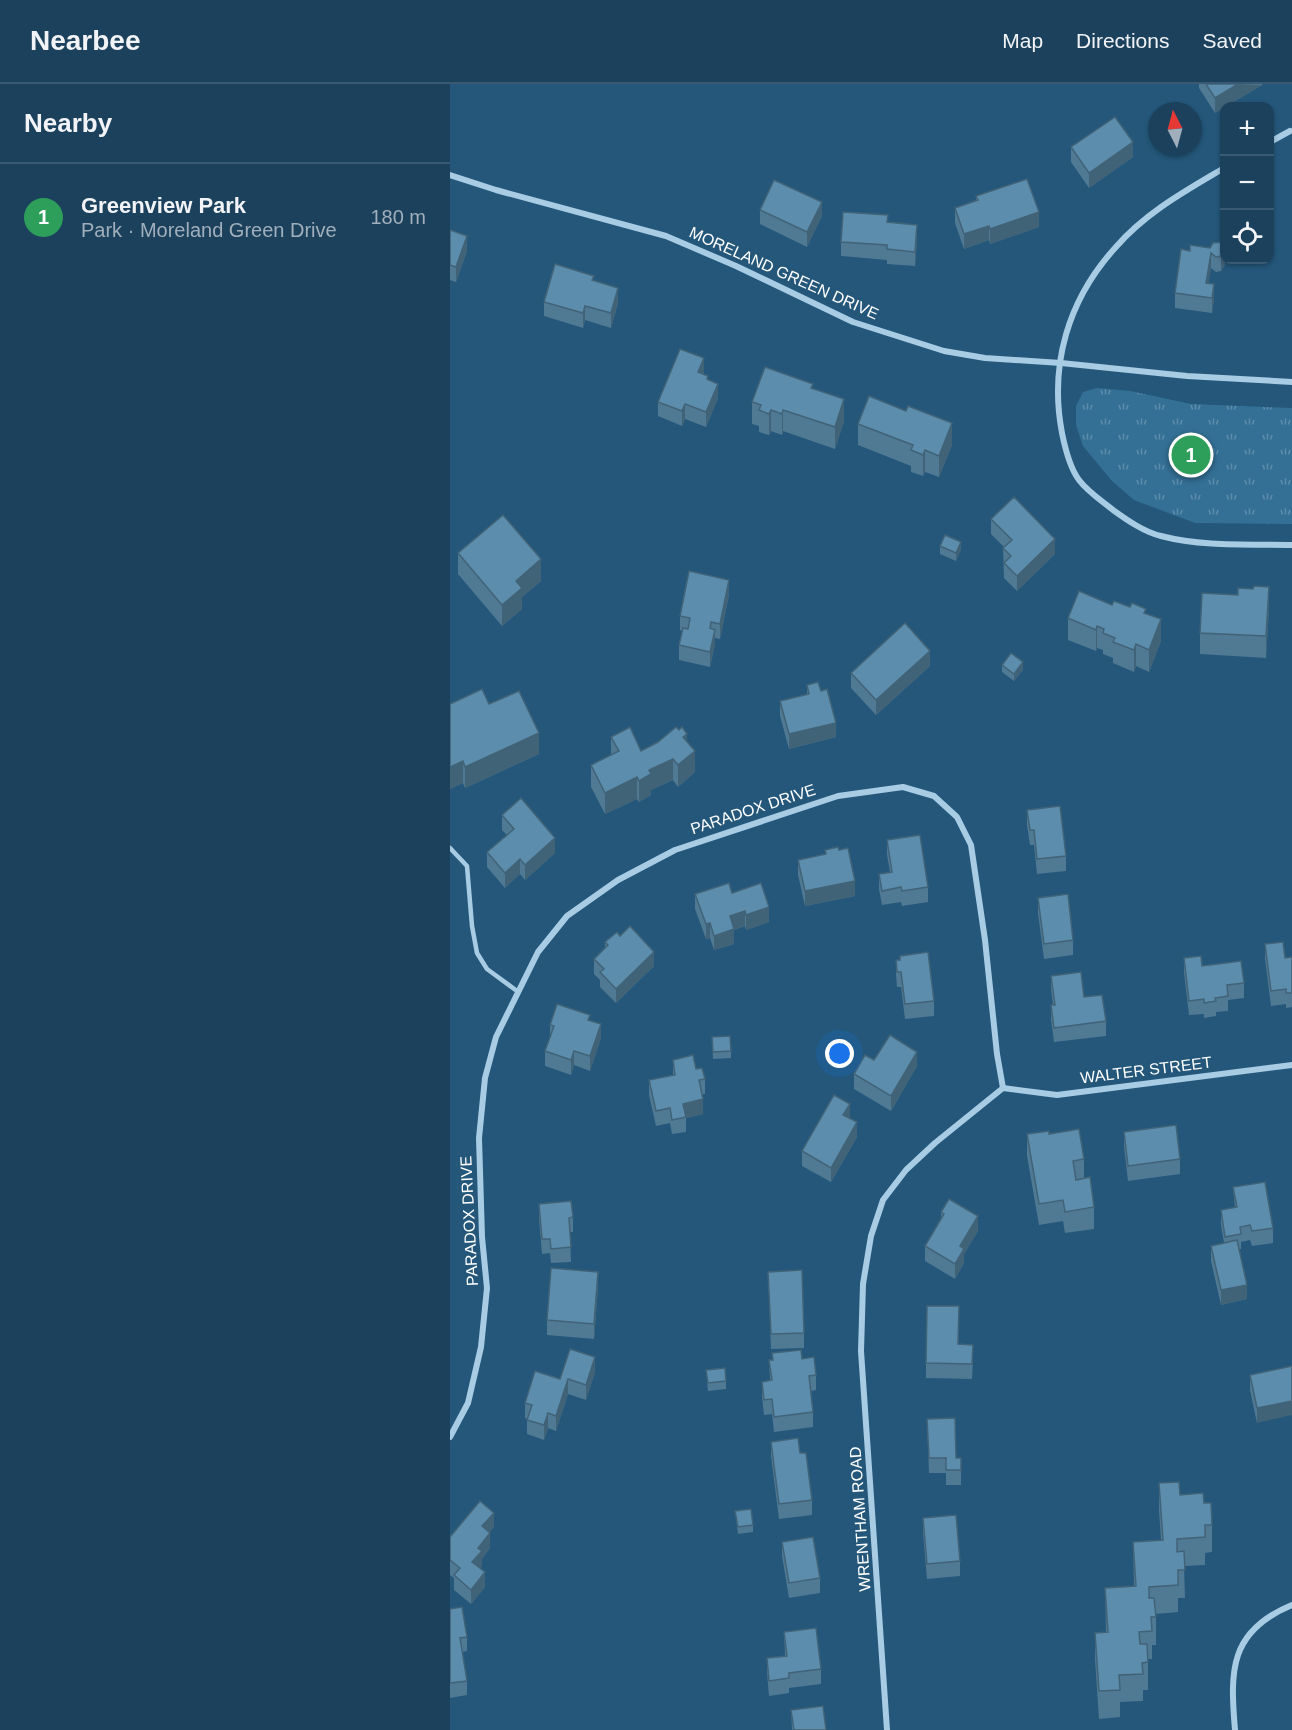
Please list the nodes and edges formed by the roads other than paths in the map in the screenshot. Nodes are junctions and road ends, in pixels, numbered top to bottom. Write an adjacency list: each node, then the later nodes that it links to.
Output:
1 (1290, 131): 2 (street)
2 (1274, 139)
3 (1220, 170): 5 (street)
4 (450, 175): 5 (street, MORELAND GREEN DRIVE)
5 (1061, 363): 6 (street, MORELAND GREEN DRIVE); 7 (street)
6 (1292, 382)
7 (1292, 545)
8 (450, 848): 9 (lane)
9 (517, 991): 11 (street, PARADOX DRIVE); 12 (street, PARADOX DRIVE)
10 (1292, 1065): 11 (street, WALTER STREET)
11 (1003, 1088): 14 (street, WRENTHAM ROAD)
12 (450, 1437)
13 (1292, 1605): 15 (street)
14 (888, 1730)
15 (1235, 1730)

